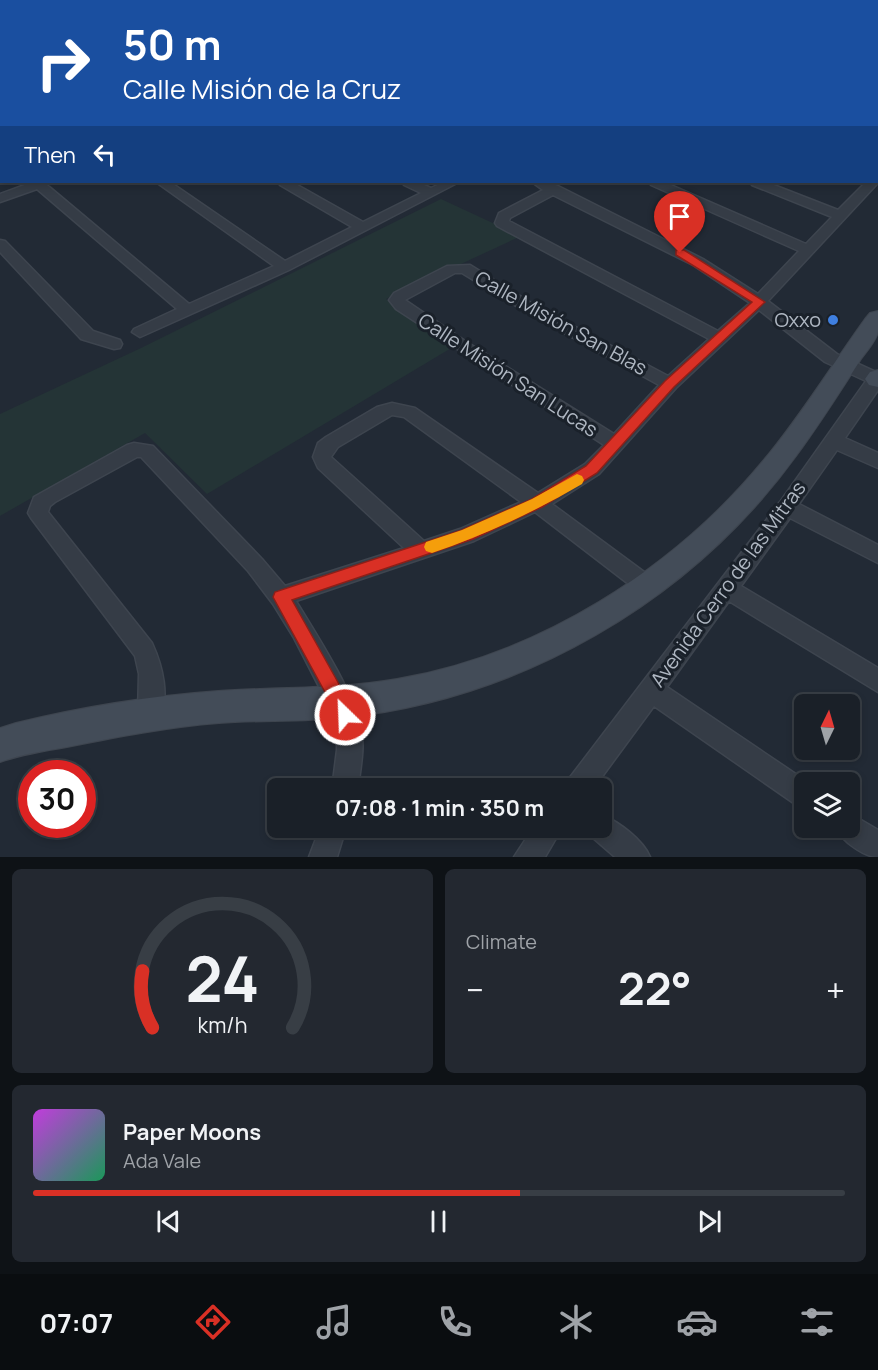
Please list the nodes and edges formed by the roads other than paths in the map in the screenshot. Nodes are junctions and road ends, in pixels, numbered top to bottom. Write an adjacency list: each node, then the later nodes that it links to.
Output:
1 (42, 183): 12 (street); 20 (street)
2 (163, 183): 17 (street)
3 (286, 183): 14 (street)
4 (410, 183): 11 (street)
5 (451, 183): 11 (street)
6 (540, 183): 10 (street)
7 (657, 183): 16 (street)
8 (758, 183): 13 (street)
9 (869, 183): 13 (street)
10 (554, 189): 18 (street); 23 (street)
11 (430, 193): 14 (street)
12 (0, 198)
13 (841, 216): 16 (street)
14 (361, 227): 17 (street)
15 (0, 244): 24 (street)
16 (809, 250): 18 (street)
17 (284, 267): 20 (street)
18 (759, 302): 23 (street); 25 (street)
19 (401, 306): 27 (street, Calle Misión San Blas); 29 (street, Calle Misión San Lucas)
20 (187, 310): 22 (street)
21 (878, 318): 25 (street)
22 (140, 332)
23 (720, 338): 27 (street)
24 (114, 344)
25 (846, 366): 26 (street); 35 (street)
26 (878, 379): 28 (street, Avenida Cerro de las Mitras)
27 (670, 384): 29 (street)
28 (833, 440): 30 (street); 32 (street, Avenida Cerro de las Mitras)
29 (615, 443): 31 (street)
30 (878, 461)
31 (537, 503): 33 (street); 33 (street); 35 (street)
32 (787, 507): 34 (street); 36 (street, Avenida Cerro de las Mitras)
33 (421, 550): 37 (street)
34 (878, 555)
35 (647, 586): 40 (street)
36 (726, 588): 38 (street); 39 (street, Avenida Cerro de las Mitras)
37 (281, 597): 40 (street); 41 (street)
38 (878, 681)
39 (651, 690): 44 (street, Avenida Cerro de las Mitras); 45 (street)
40 (340, 702): 41 (street); 43 (street)
41 (150, 714): 42 (street)
42 (2, 740)
43 (346, 778)
44 (585, 778)
45 (794, 788)
46 (860, 834): 50 (street)
47 (612, 837): 53 (street)
48 (330, 838): 51 (street)
49 (542, 838): 52 (street)
50 (878, 846)
51 (323, 857)
52 (528, 857)
53 (636, 857)

